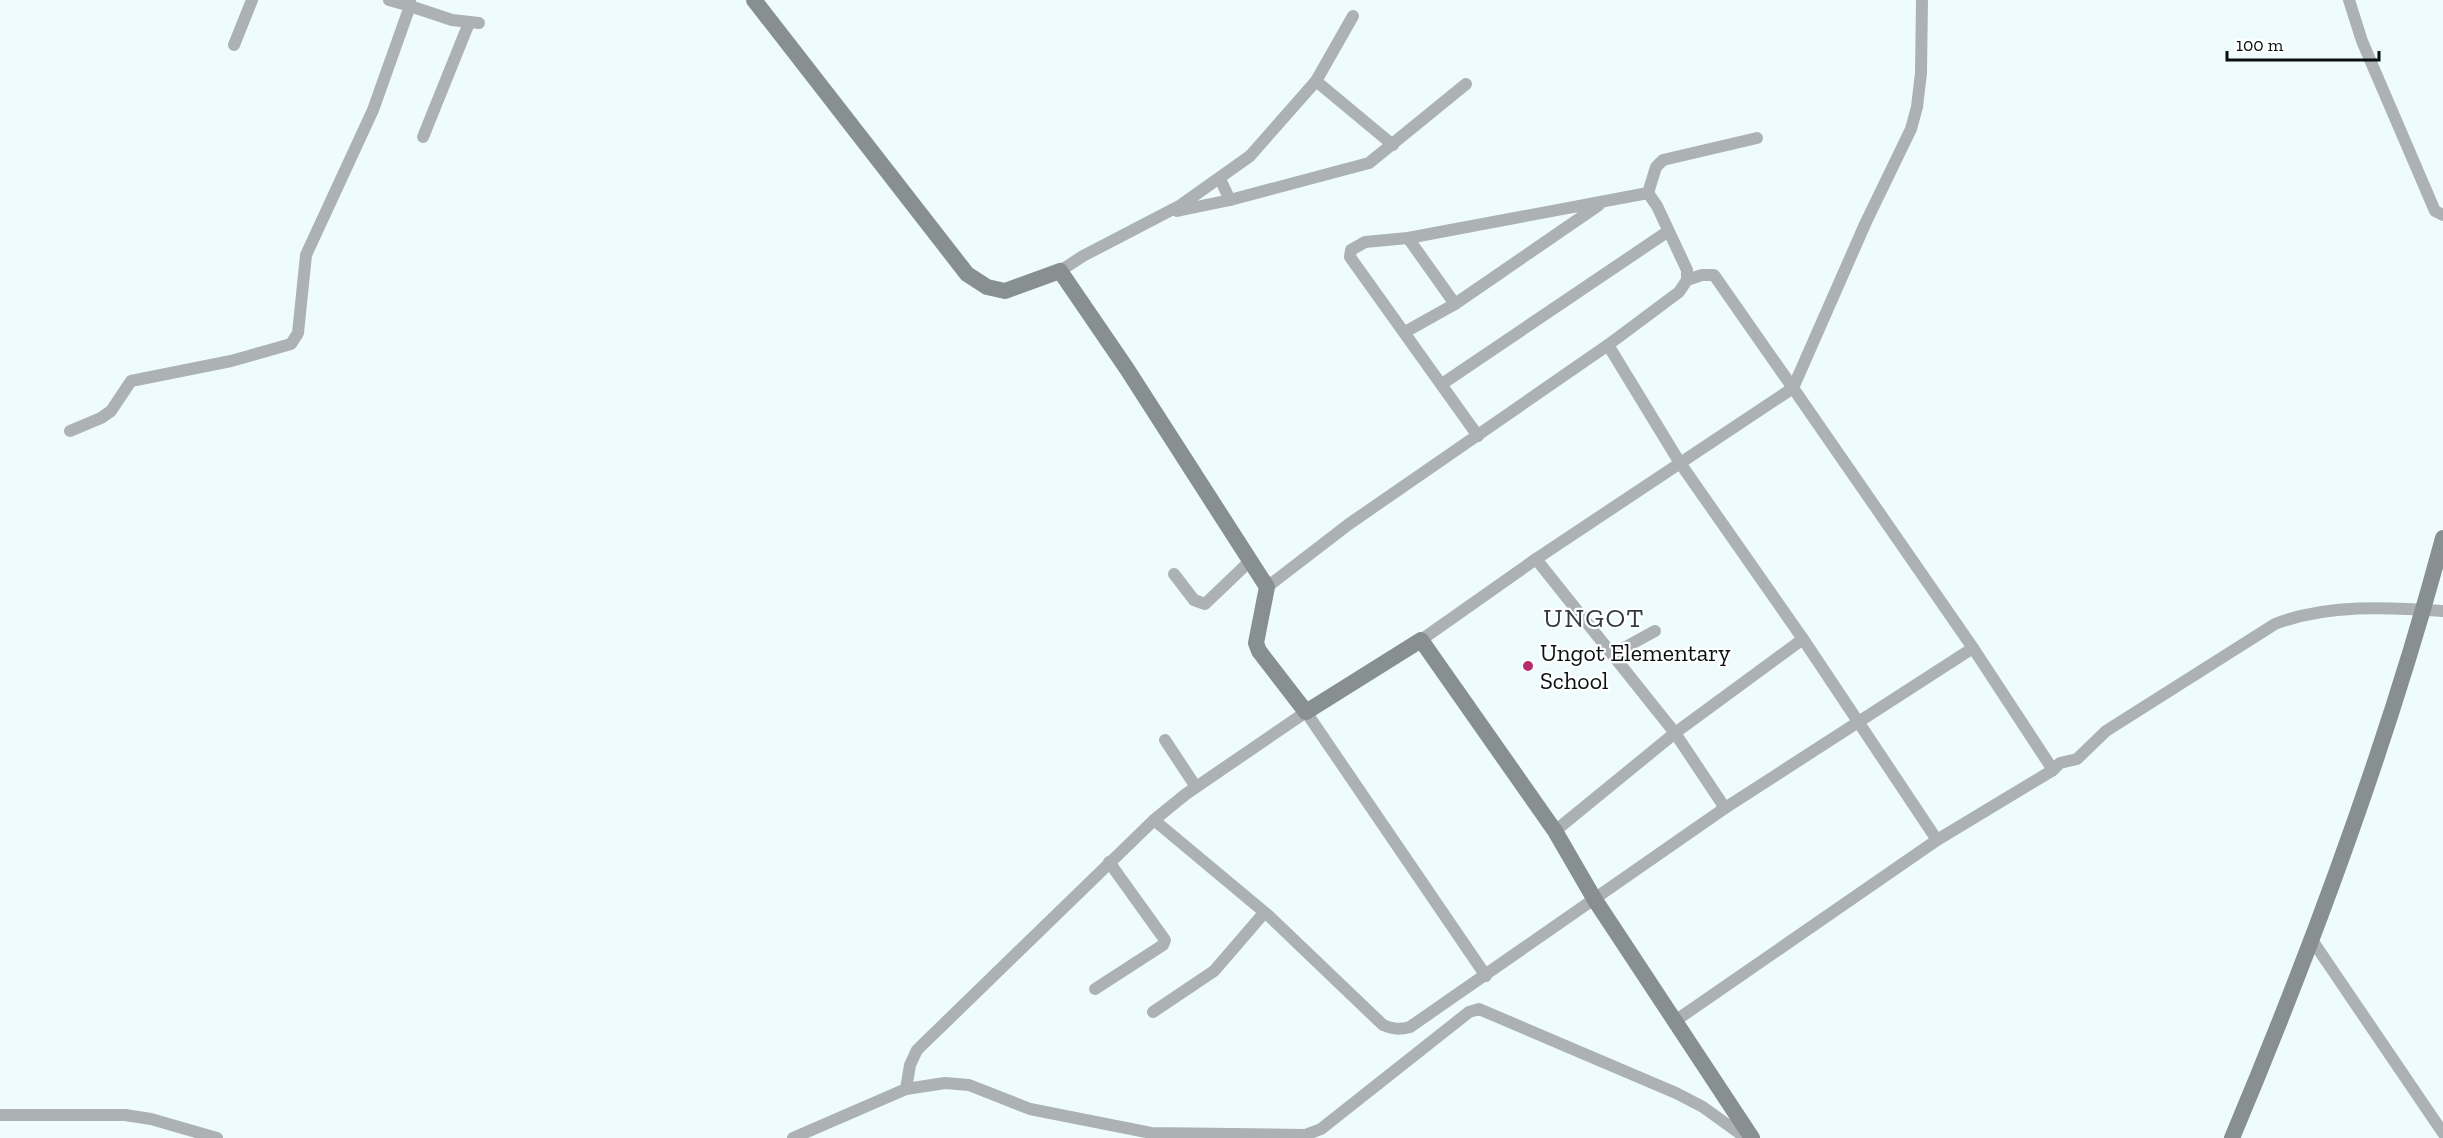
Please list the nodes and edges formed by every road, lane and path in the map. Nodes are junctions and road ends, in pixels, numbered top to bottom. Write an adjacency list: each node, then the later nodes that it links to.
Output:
1 (252, 0): 8 (street)
2 (388, 0): 6 (street)
3 (754, 0): 22 (street)
4 (1922, 0): 28 (street)
5 (2349, 0): 19 (street)
6 (410, 3): 11 (street); 29 (street)
7 (1353, 16): 9 (street)
8 (234, 45)
9 (1316, 81): 13 (street); 14 (street)
10 (1466, 84): 13 (street)
11 (423, 137)
12 (1757, 138): 15 (street)
13 (1393, 145): 16 (street)
14 (1220, 179): 16 (street); 18 (street)
15 (1648, 193): 17 (street); 20 (street)
16 (1230, 200): 18 (street)
17 (1602, 202): 21 (street); 24 (street)
18 (1164, 213): 22 (street)
19 (2443, 215)
20 (1668, 232): 23 (street); 27 (street)
21 (1408, 238): 24 (street); 25 (street)
22 (1060, 271): 34 (street)
23 (1687, 280): 26 (street); 28 (street)
24 (1455, 304): 25 (street)
25 (1405, 332): 27 (street)
26 (1608, 345): 30 (street); 31 (street)
27 (1442, 384): 30 (street)
28 (1793, 388): 31 (street); 42 (street)
29 (70, 431)
30 (1478, 436): 36 (street)
31 (1680, 463): 33 (street); 40 (street)
32 (2443, 538): 37 (street)
33 (1536, 559): 41 (street); 43 (street)
34 (1250, 561): 35 (street); 36 (street)
35 (1174, 574)
36 (1266, 587): 44 (street)
37 (2424, 610): 38 (street); 48 (street); 57 (street)
38 (2443, 611)
39 (1655, 631): 43 (street)
40 (1803, 639): 45 (street); 46 (street)
41 (1421, 640): 44 (street); 52 (street)
42 (1973, 648): 45 (street); 48 (street)
43 (1613, 654): 46 (street)
44 (1306, 712): 49 (street); 58 (street)
45 (1859, 724): 50 (street); 53 (street)
46 (1675, 734): 50 (street); 52 (street)
47 (1164, 740): 49 (street)
48 (2053, 770): 53 (street)
49 (1196, 787): 51 (street)
50 (1725, 808): 55 (street)
51 (1154, 820): 54 (street); 56 (street)
52 (1555, 831): 55 (street)
53 (1937, 840): 61 (street)
54 (1109, 862): 59 (street); 62 (street)
55 (1595, 900): 58 (street); 61 (street)
56 (1264, 913): 58 (street); 60 (street)
57 (2312, 940): 64 (street); 68 (street)
58 (1486, 976)
59 (1095, 989)
60 (1153, 1012)
61 (1675, 1021): 65 (street)
62 (906, 1089): 65 (street); 67 (street)
63 (0, 1115): 66 (street)
64 (2443, 1133)
65 (1752, 1137)
66 (216, 1138)
67 (793, 1138)
68 (2232, 1138)

